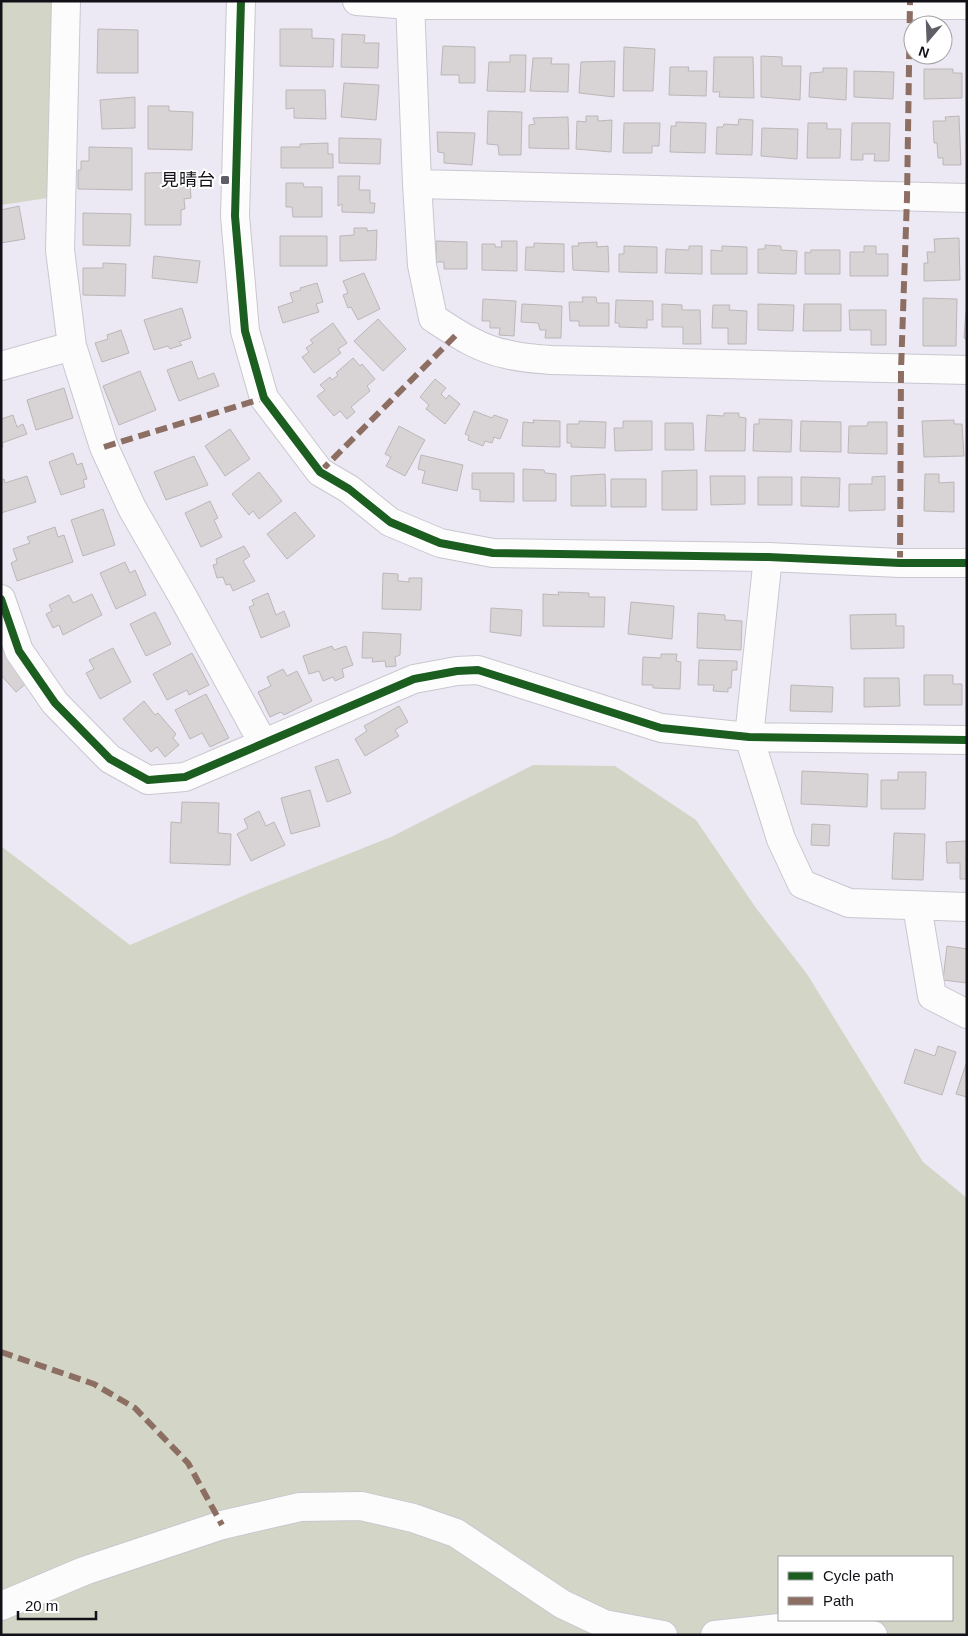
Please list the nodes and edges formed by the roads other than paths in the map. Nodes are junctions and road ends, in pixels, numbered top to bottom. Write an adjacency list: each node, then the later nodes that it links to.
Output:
1 (66, 1): 8 (street)
2 (241, 1): 11 (street)
3 (357, 1): 4 (street)
4 (410, 3): 5 (street); 6 (street)
5 (967, 5)
6 (417, 184): 7 (street); 10 (street)
7 (967, 198)
8 (72, 346): 9 (street); 16 (street)
9 (1, 366)
10 (967, 370)
11 (768, 557): 12 (street); 14 (street)
12 (967, 563)
13 (1, 599): 16 (street)
14 (750, 738): 15 (street); 16 (street); 17 (street)
15 (967, 740)
16 (263, 743)
17 (917, 906): 18 (street); 19 (street)
18 (967, 907)
19 (967, 1014)
20 (1, 1606): 21 (street)
21 (663, 1635)
22 (715, 1635): 23 (street)
23 (873, 1635)

